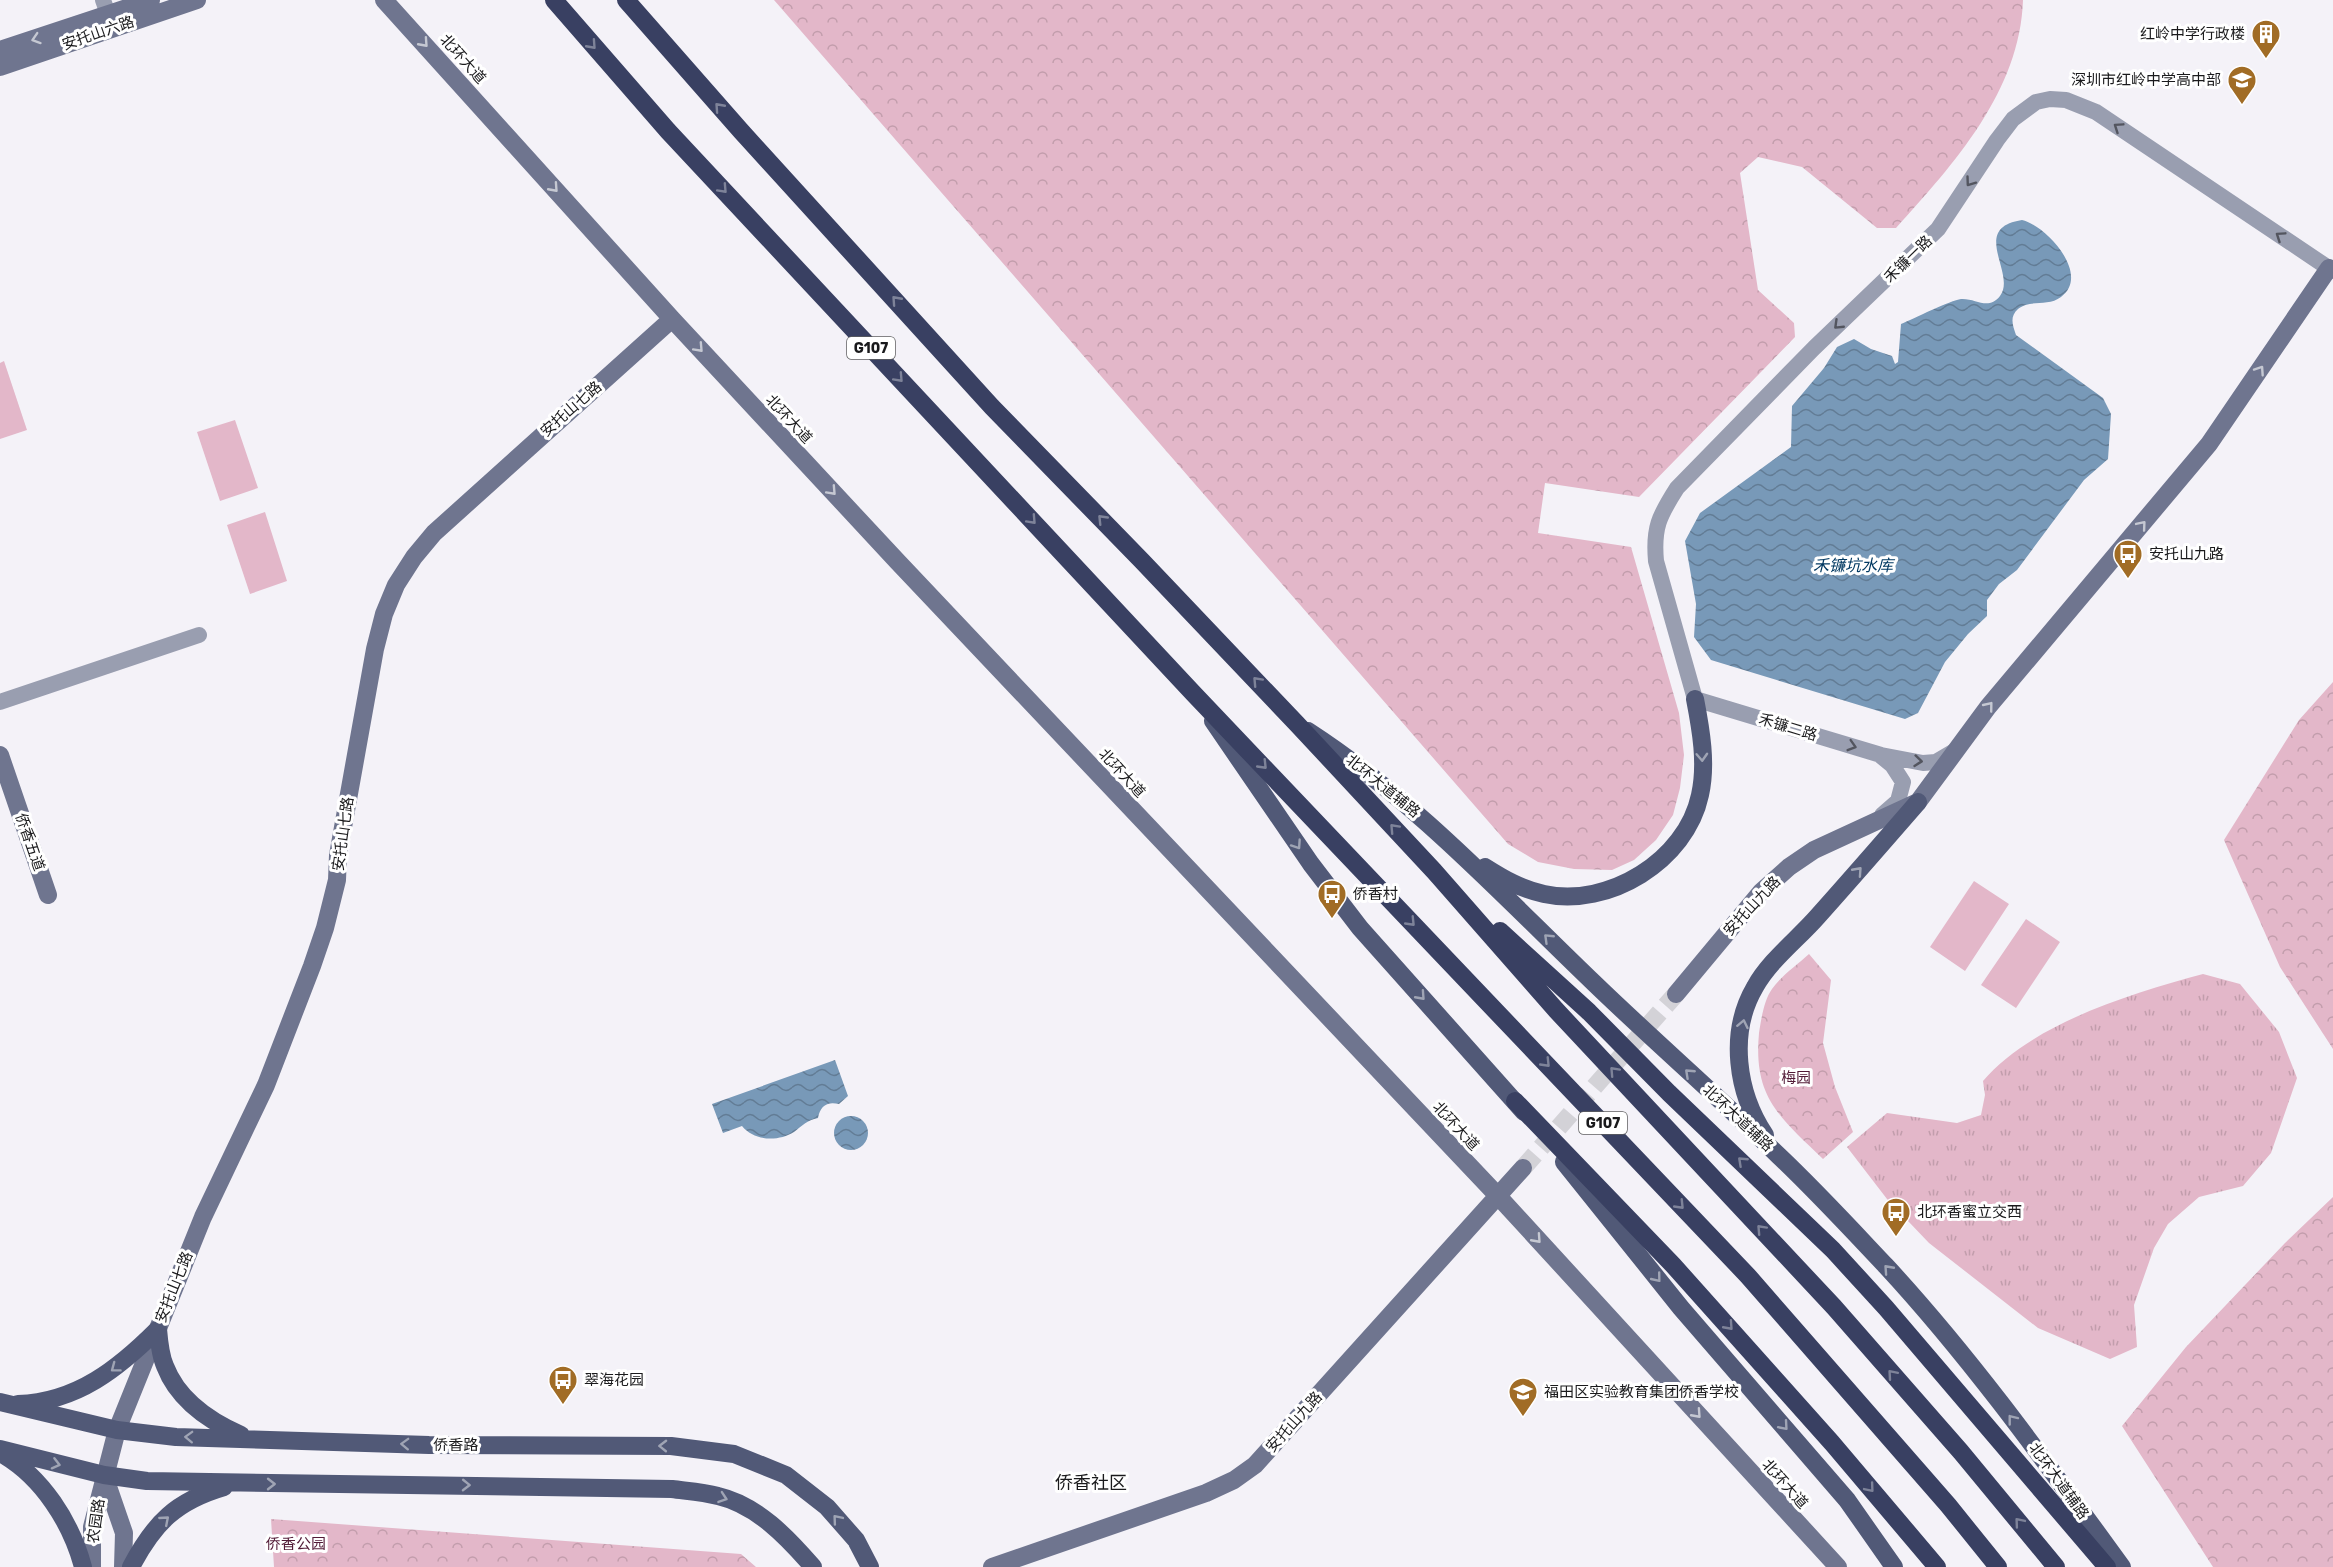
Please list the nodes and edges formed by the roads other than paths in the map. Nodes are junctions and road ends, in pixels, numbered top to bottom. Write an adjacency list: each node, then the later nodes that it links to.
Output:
1 (151, 0): 6 (street, 安托山六路)
2 (197, 0): 8 (street, 安托山六路)
3 (384, 0): 10 (street, 北环大道, one-way to 10)
4 (554, 0): 12 (highway, G107, one-way to 12)
5 (626, 0): 15 (highway, G107, one-way to 5)
6 (106, 7): 7 (street, 安托山六路, one-way to 7)
7 (0, 50)
8 (0, 67)
9 (2331, 270): 13 (street, 禾镰一路, one-way to 13); 16 (street, one-way to 9)
10 (672, 319): 28 (street, 北环大道, one-way to 28); 29 (street, 安托山七路)
11 (199, 635): 14 (street)
12 (1193, 693): 25 (main road, one-way to 25); 49 (highway, G107, one-way to 49)
13 (1695, 699): 18 (street, 禾镰二路, one-way to 18); 21 (main road, one-way to 21)
14 (0, 702)
15 (1297, 724): 21 (main road, 北环大道辅路); 22 (highway, G107, one-way to 15)
16 (1953, 752): 18 (street, 禾镰二路, one-way to 16); 19 (street)
17 (0, 755): 23 (street, 侨香五道)
18 (1881, 755): 20 (street)
19 (1918, 802): 20 (street, 安托山九路); 26 (main road, one-way to 19)
20 (1874, 822): 24 (street, 安托山九路)
21 (1463, 853): 26 (main road, 北环大道辅路, one-way to 21)
22 (1434, 871): 50 (highway, G107, one-way to 22); 51 (highway, one-way to 22)
23 (48, 895)
24 (1676, 994)
25 (1515, 1101): 37 (main road, one-way to 37); 48 (highway, one-way to 48)
26 (1780, 1156): 52 (main road, 北环大道辅路, one-way to 26)
27 (1523, 1168): 28 (street, 安托山九路)
28 (1498, 1196): 44 (street, 安托山九路); 45 (street, 北环大道, one-way to 45)
29 (158, 1329): 30 (main road, one-way to 30); 31 (street, 安托山七路); 32 (main road)
30 (4, 1403): 31 (main road, 侨香路)
31 (117, 1430): 32 (main road, 侨香路, one-way to 31); 35 (street, 农园路)
32 (251, 1439): 43 (main road, 侨香路, one-way to 32)
33 (0, 1449): 35 (main road, one-way to 35)
34 (0, 1454): 38 (main road)
35 (104, 1475): 36 (main road); 39 (street, 农园路); 40 (street, 农园路)
36 (238, 1484): 41 (main road, one-way to 36); 42 (main road, one-way to 42)
37 (1848, 1500): 46 (main road); 47 (main road)
38 (83, 1567)
39 (92, 1567)
40 (123, 1567)
41 (132, 1567)
42 (813, 1567)
43 (870, 1567)
44 (992, 1567)
45 (1838, 1567)
46 (1894, 1567)
47 (1905, 1567)
48 (1937, 1567)
49 (1998, 1567)
50 (2056, 1567)
51 (2107, 1567)
52 (2122, 1567)

